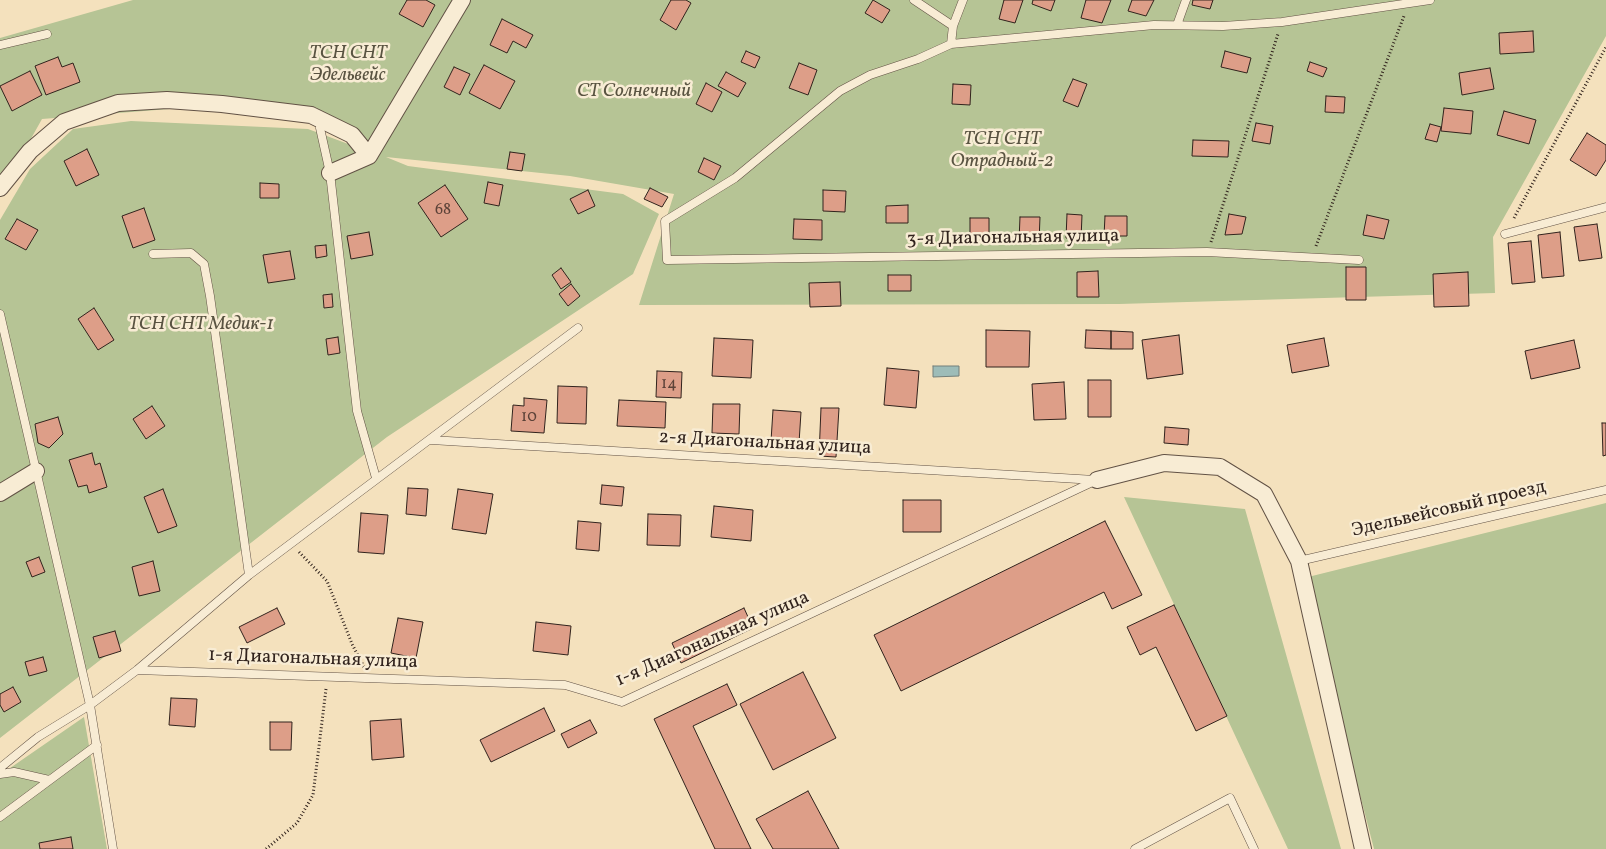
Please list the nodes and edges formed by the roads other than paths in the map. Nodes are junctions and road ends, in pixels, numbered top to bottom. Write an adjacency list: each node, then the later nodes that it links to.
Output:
1 (462, 0): 12 (street)
2 (914, 0): 6 (lane)
3 (963, 0): 6 (lane)
4 (1186, 0): 7 (lane)
5 (1430, 0): 7 (lane)
6 (952, 26): 9 (lane)
7 (1177, 26): 9 (lane)
8 (47, 34): 10 (lane)
9 (951, 44): 18 (lane, 3-я Диагональная улица)
10 (0, 46)
11 (320, 128): 13 (lane)
12 (369, 156): 13 (street); 14 (street)
13 (330, 173): 23 (lane)
14 (0, 188)
15 (1606, 207): 16 (lane)
16 (1505, 234)
17 (153, 254): 28 (lane)
18 (1359, 260)
19 (0, 314): 22 (lane)
20 (578, 328): 21 (lane)
21 (431, 440): 23 (lane); 24 (lane, 2-я Диагональная улица)
22 (36, 471): 26 (street); 30 (lane)
23 (376, 478): 28 (lane)
24 (1097, 480): 27 (street); 29 (lane, 1-я Диагональная улица)
25 (1606, 490): 27 (lane, Эдельвейсовый проезд)
26 (0, 493)
27 (1299, 561): 39 (street)
28 (250, 574): 29 (lane)
29 (136, 670): 30 (lane)
30 (90, 705): 31 (lane); 32 (lane)
31 (97, 745): 34 (lane); 36 (lane)
32 (0, 768)
33 (0, 774): 34 (lane)
34 (49, 780): 35 (lane)
35 (0, 817)
36 (113, 849)
37 (1135, 849): 38 (lane)
38 (1254, 849)
39 (1364, 849)

